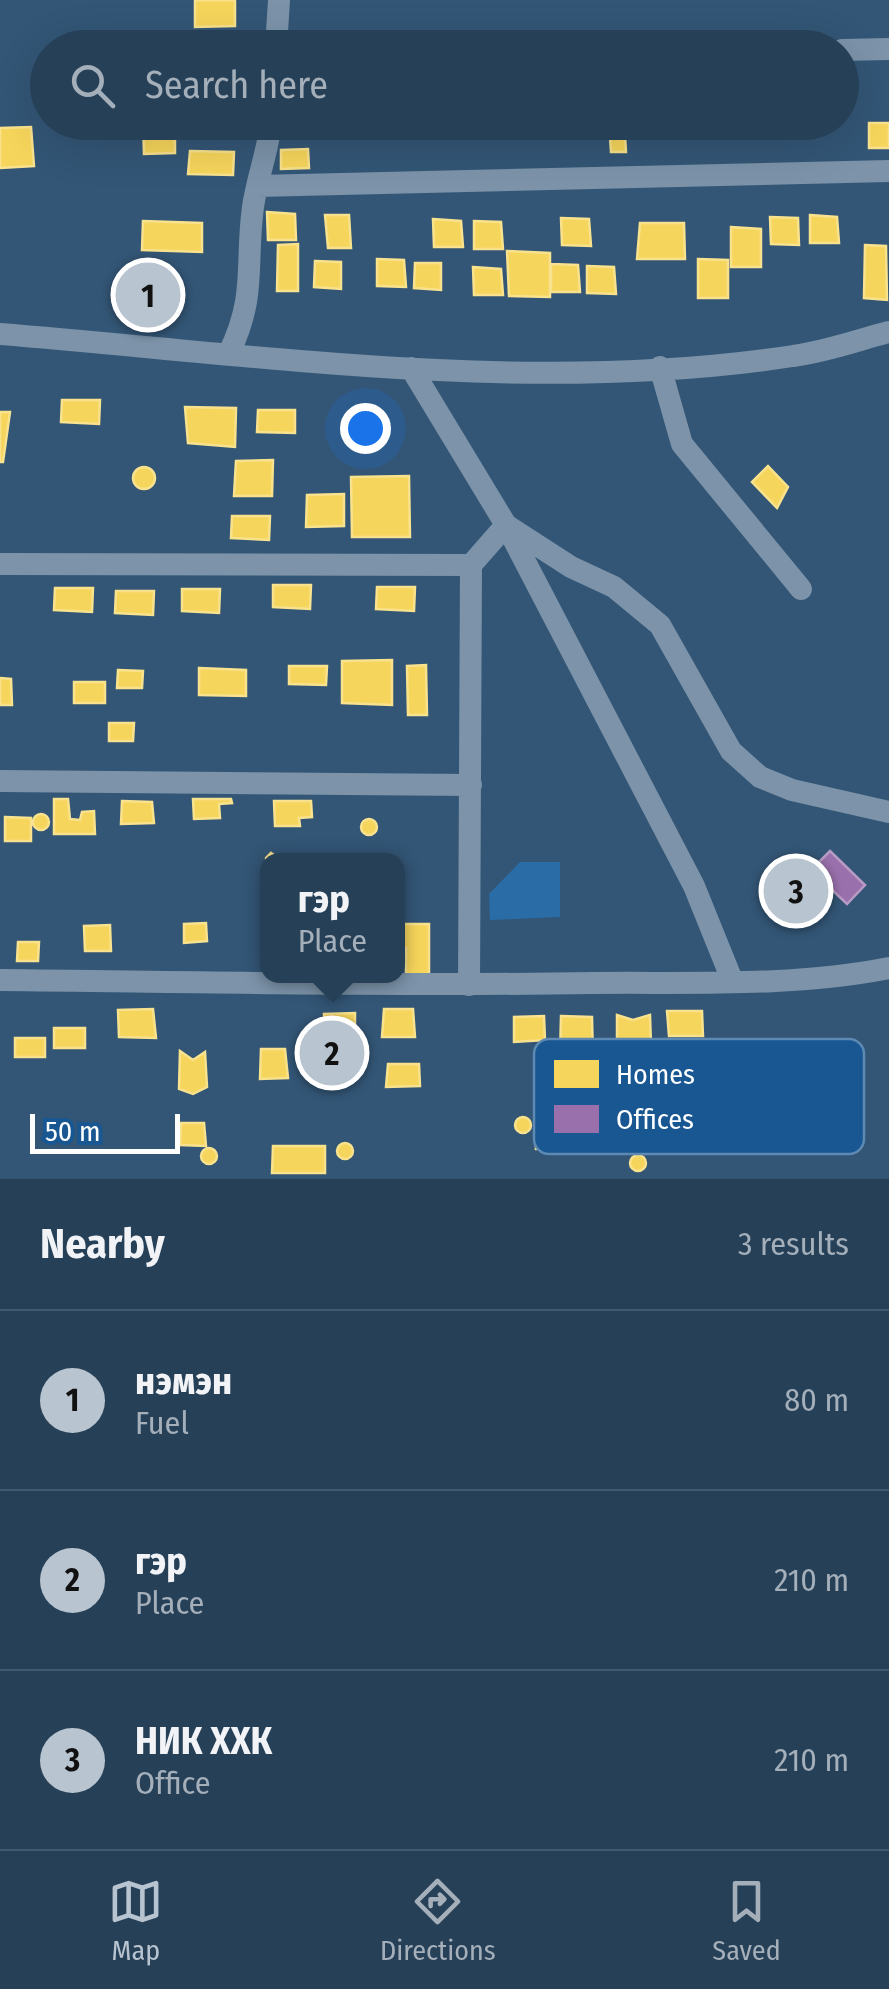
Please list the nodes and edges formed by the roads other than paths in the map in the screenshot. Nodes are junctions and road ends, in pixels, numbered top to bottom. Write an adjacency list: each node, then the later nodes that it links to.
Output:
1 (279, 0): 2 (street)
2 (277, 30)
3 (889, 49): 4 (street)
4 (859, 50)
5 (268, 140): 7 (street)
6 (889, 172): 7 (street)
7 (257, 186): 10 (street)
8 (889, 332): 12 (street)
9 (0, 334): 10 (street)
10 (229, 353): 11 (street)
11 (411, 368): 12 (street); 13 (street)
12 (660, 368): 16 (street)
13 (506, 524): 15 (street); 19 (street); 22 (street)
14 (0, 564): 15 (street)
15 (471, 565): 18 (street)
16 (800, 589)
17 (0, 781): 18 (street)
18 (471, 785): 25 (street)
19 (889, 812)
20 (889, 968): 22 (street)
21 (0, 980): 23 (street)
22 (732, 980): 25 (street)
23 (260, 983)
24 (281, 983): 25 (street)
25 (469, 985)

